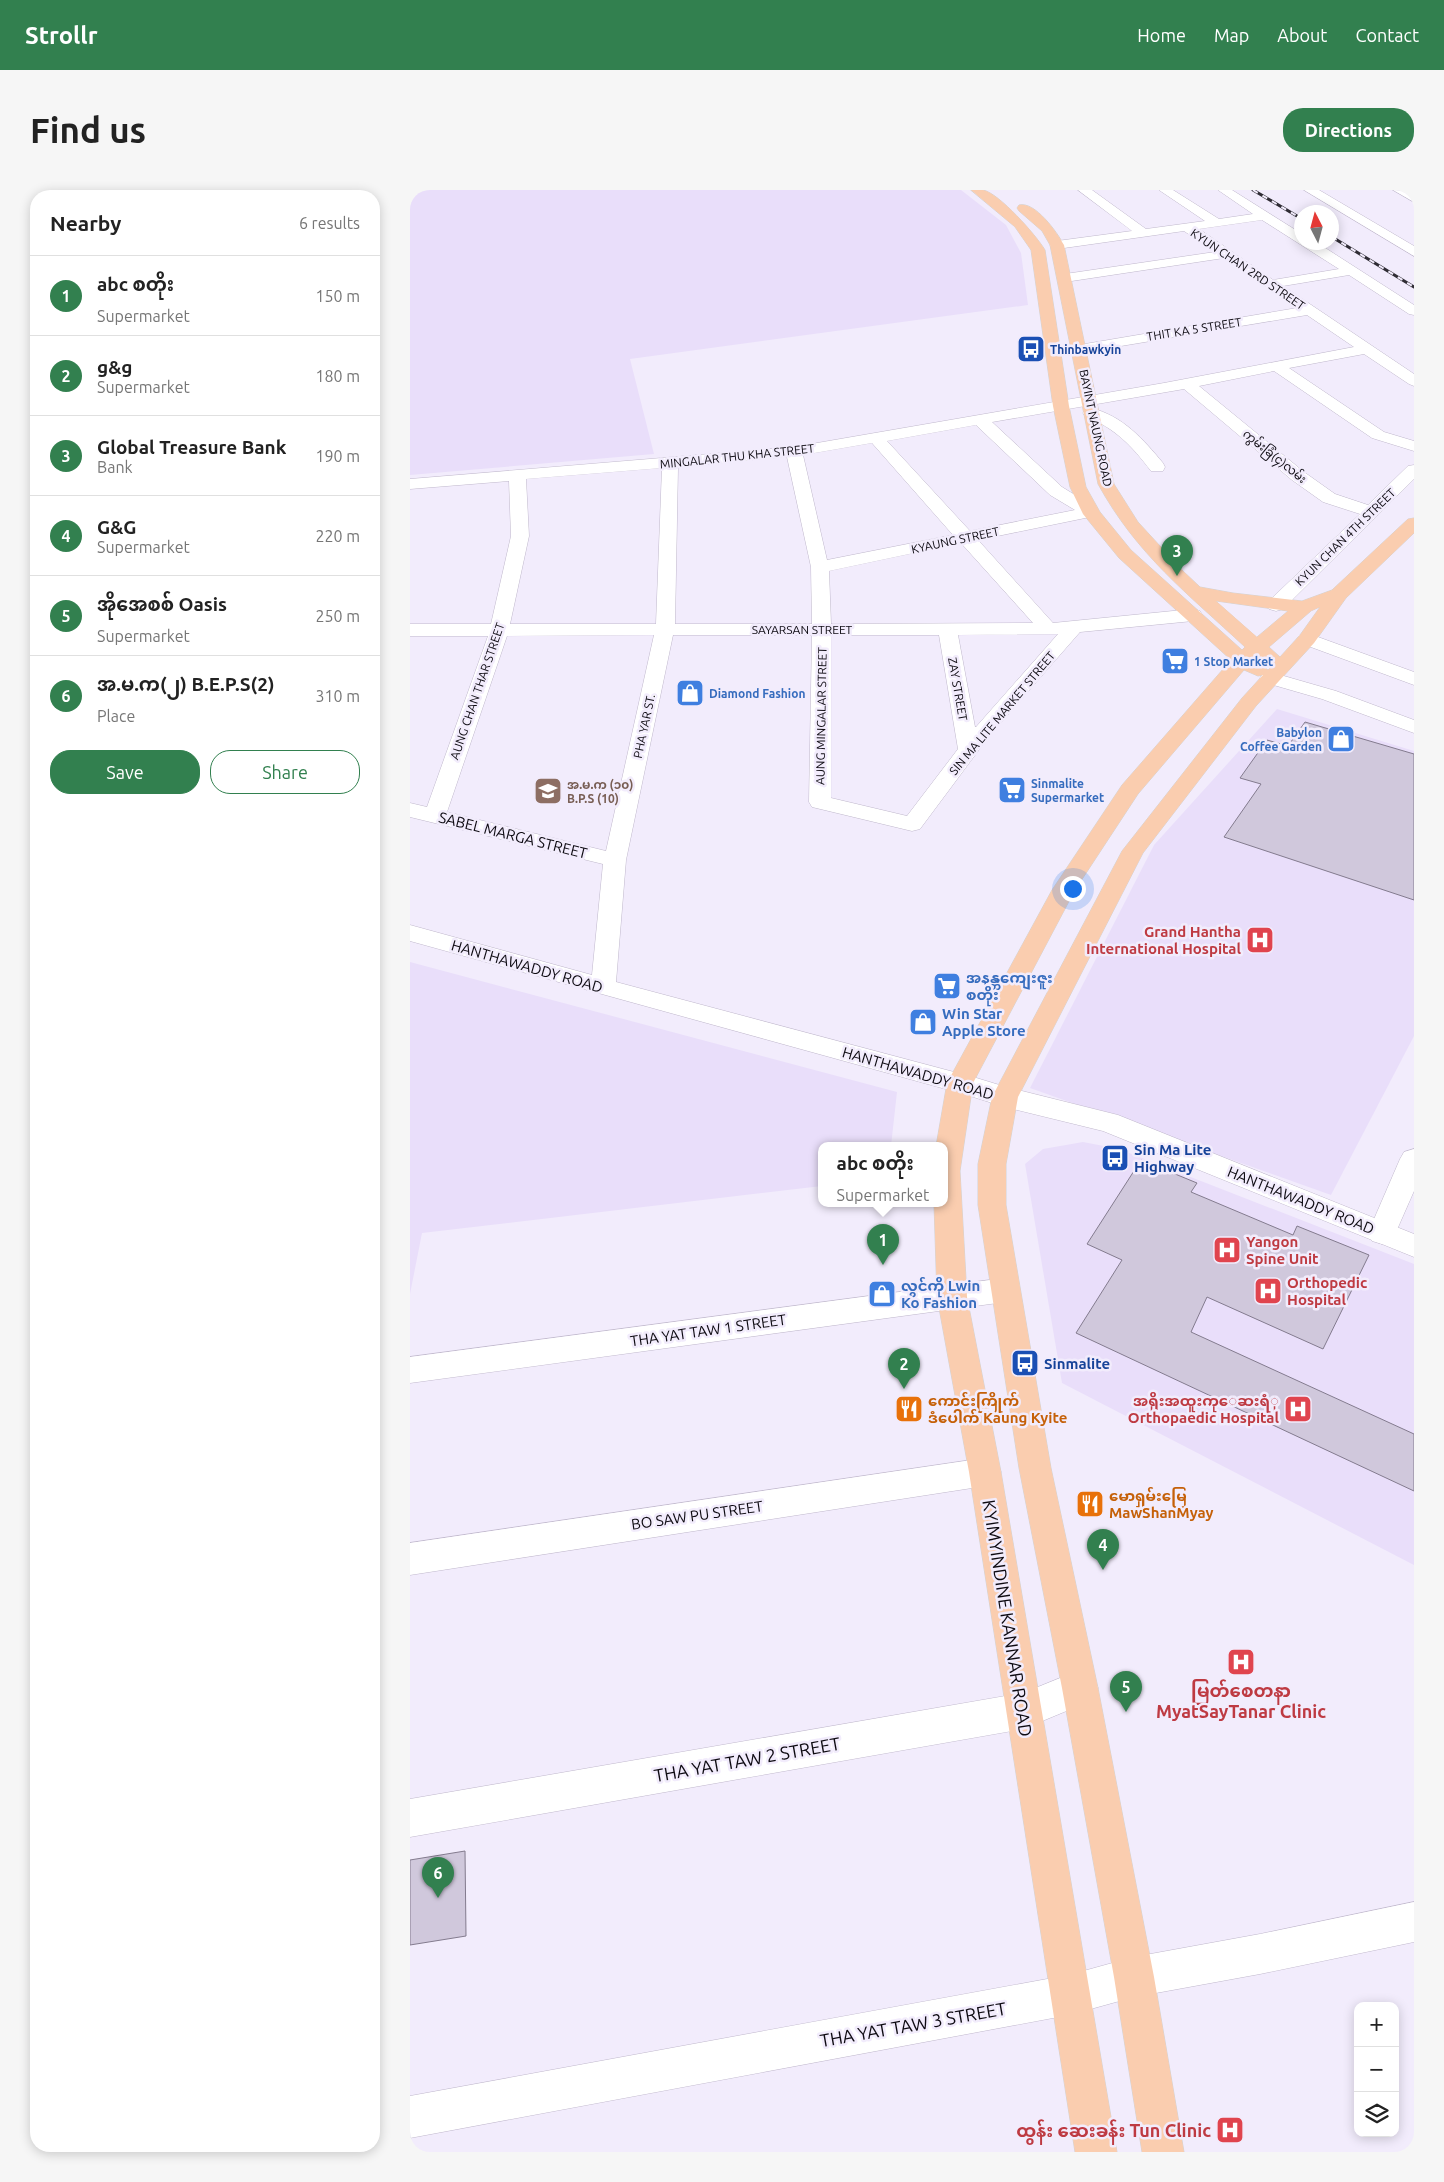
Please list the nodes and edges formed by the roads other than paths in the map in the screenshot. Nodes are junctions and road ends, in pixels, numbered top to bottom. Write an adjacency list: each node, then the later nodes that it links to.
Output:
1 (977, 190): 19 (main road, BAYINT NAUNG ROAD)
2 (1084, 190): 12 (street)
3 (1165, 190): 10 (street)
4 (1224, 190): 9 (street)
5 (1310, 190): 16 (street)
6 (1399, 190): 8 (street)
7 (1006, 195): 14 (main road, BAYINT NAUNG ROAD)
8 (1414, 198)
9 (1265, 216): 10 (street); 13 (street)
10 (1217, 223): 11 (street)
11 (1187, 227): 12 (street); 17 (street, KYUN CHAN 2RD STREET)
12 (1144, 233): 14 (street)
13 (1294, 235)
14 (1057, 245): 20 (main road, BAYINT NAUNG ROAD)
15 (1319, 250): 18 (street)
16 (1414, 252)
17 (1227, 254): 20 (street); 21 (street, KYUN CHAN 2RD STREET)
18 (1352, 271): 21 (street); 23 (street)
19 (1041, 274): 20 (main road); 25 (main road, BAYINT NAUNG ROAD)
20 (1065, 276): 24 (main road, BAYINT NAUNG ROAD)
21 (1271, 284): 22 (street, KYUN CHAN 2RD STREET)
22 (1309, 310): 26 (street, KYUN CHAN 2RD STREET); 27 (street, THIT KA 5 STREET)
23 (1414, 311)
24 (1072, 313): 25 (main road); 27 (main road, BAYINT NAUNG ROAD)
25 (1047, 314): 28 (main road, BAYINT NAUNG ROAD)
26 (1366, 349): 29 (street, MINGALAR THU KHA STREET); 30 (street, KYUN CHAN 2RD STREET)
27 (1079, 352): 28 (main road); 33 (main road, BAYINT NAUNG ROAD)
28 (1054, 354): 32 (main road, BAYINT NAUNG ROAD)
29 (1276, 366): 31 (street, MINGALAR THU KHA STREET); 36 (street)
30 (1414, 381)
31 (1187, 384): 33 (street, MINGALAR THU KHA STREET); 44 (street, ကွမ်းခြံ(၄)လမ်း)
32 (1061, 406): 33 (street, MINGALAR THU KHA STREET); 34 (street, MINGALAR THU KHA STREET); 43 (main road, BAYINT NAUNG ROAD)
33 (1090, 407): 39 (street); 48 (main road, BAYINT NAUNG ROAD)
34 (980, 420): 35 (street, MINGALAR THU KHA STREET); 43 (street)
35 (876, 438): 37 (street, MINGALAR THU KHA STREET); 46 (street)
36 (1414, 446)
37 (794, 452): 38 (street, MINGALAR THU KHA STREET); 47 (street, AUNG MINGALAR STREET)
38 (670, 463): 41 (street, MINGALAR THU KHA STREET); 55 (street, PHA YAR ST.)
39 (1157, 467)
40 (1414, 470): 44 (street, KYUN CHAN 4TH STREET)
41 (518, 475): 42 (street, MINGALAR THU KHA STREET); 59 (street, AUNG CHAN THAR STREET)
42 (410, 484)
43 (1090, 512): 46 (street, KYAUNG STREET); 52 (main road, BAYINT NAUNG ROAD)
44 (1372, 512): 50 (street, KYUN CHAN 4TH STREET)
45 (1414, 524): 49 (main road)
46 (966, 538): 47 (street, KYAUNG STREET); 57 (street)
47 (820, 567): 56 (street, AUNG MINGALAR STREET)
48 (1191, 590): 50 (main road); 61 (main road, BAYINT NAUNG ROAD)
49 (1339, 594): 51 (main road); 60 (main road)
50 (1276, 605): 51 (main road)
51 (1304, 608): 61 (main road)
52 (1193, 615): 53 (street, SAYARSAN STREET); 61 (main road, BAYINT NAUNG ROAD)
53 (1074, 627): 57 (street, SAYARSAN STREET); 65 (street, SIN MA LITE MARKET STREET)
54 (947, 628): 56 (street, SAYARSAN STREET); 57 (street, SAYARSAN STREET); 65 (street, ZAY STREET)
55 (665, 629): 56 (street, SAYARSAN STREET); 59 (street, SAYARSAN STREET); 69 (street, PHA YAR ST.)
56 (822, 629): 68 (street, AUNG MINGALAR STREET)
57 (1048, 629)
58 (410, 630): 59 (street, SAYARSAN STREET)
59 (499, 630): 67 (street, AUNG CHAN THAR STREET)
60 (1307, 638): 62 (main road); 63 (street)
61 (1250, 654): 62 (main road, BAYINT NAUNG ROAD); 72 (main road)
62 (1276, 673): 64 (street); 73 (main road)
63 (1414, 679)
64 (1414, 727)
65 (969, 751): 68 (street, SIN MA LITE MARKET STREET)
66 (410, 810): 67 (street, SABEL MARGA STREET)
67 (435, 816): 69 (street, SABEL MARGA STREET)
68 (912, 824)
69 (615, 860): 71 (street, PHA YAR ST.)
70 (410, 932): 71 (street, HANTHAWADDY ROAD)
71 (603, 987): 72 (street, HANTHAWADDY ROAD)
72 (960, 1083): 73 (street, HANTHAWADDY ROAD); 74 (main road, KYIMYINDINE KANNAR ROAD)
73 (1005, 1097): 77 (street, HANTHAWADDY ROAD); 79 (main road)
74 (948, 1158)
75 (1414, 1159): 77 (street)
76 (948, 1207): 80 (main road, KYIMYINDINE KANNAR ROAD)
77 (1382, 1233): 78 (street, HANTHAWADDY ROAD)
78 (1414, 1246)
79 (1005, 1290): 80 (street, THA YAT TAW 1 STREET); 84 (main road)
80 (952, 1297): 81 (street, THA YAT TAW 1 STREET); 82 (main road, KYIMYINDINE KANNAR ROAD)
81 (410, 1370)
82 (985, 1472): 83 (street, BO SAW PU STREET); 85 (main road, KYIMYINDINE KANNAR ROAD)
83 (410, 1559)
84 (1080, 1688): 85 (street, THA YAT TAW 2 STREET); 88 (main road)
85 (1023, 1712): 86 (street, THA YAT TAW 2 STREET); 89 (main road, KYIMYINDINE KANNAR ROAD)
86 (410, 1818)
87 (1414, 1922): 88 (street, THA YAT TAW 3 STREET)
88 (1134, 1977): 89 (street, THA YAT TAW 3 STREET); 92 (main road)
89 (1069, 1995): 90 (street, THA YAT TAW 3 STREET); 91 (main road, KYIMYINDINE KANNAR ROAD)
90 (410, 2117)
91 (1096, 2152)
92 (1163, 2152)

